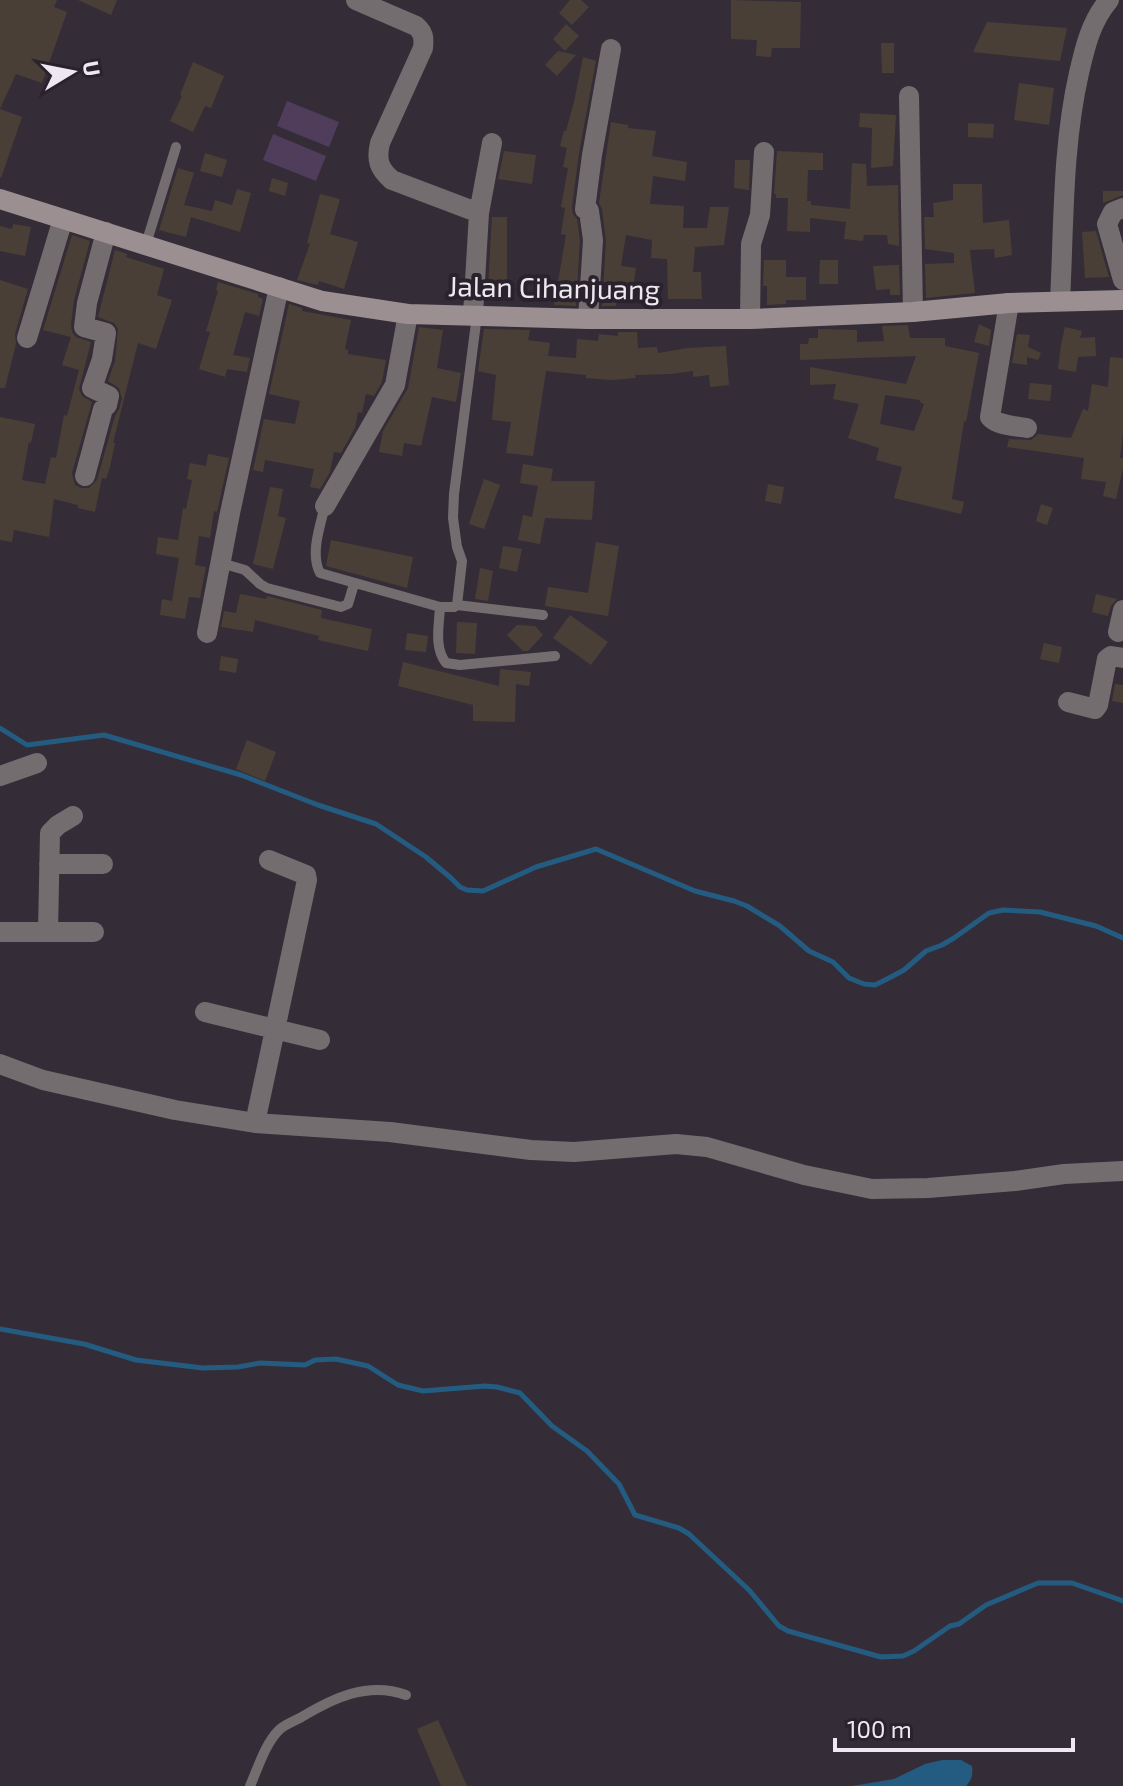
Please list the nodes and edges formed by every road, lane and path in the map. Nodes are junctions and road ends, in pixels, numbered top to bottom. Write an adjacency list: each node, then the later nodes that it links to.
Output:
1 (356, 0): 10 (street)
2 (1109, 0): 17 (street)
3 (611, 49): 22 (street)
4 (909, 96): 19 (street)
5 (492, 143): 10 (street)
6 (176, 147): 13 (lane)
7 (764, 152): 23 (street)
8 (0, 199): 11 (main road, Jalan Cihanjuang)
9 (1123, 208): 14 (street)
10 (479, 213): 21 (street)
11 (63, 219): 12 (main road, Jalan Cihanjuang); 24 (street)
12 (106, 232): 13 (main road, Jalan Cihanjuang); 26 (street)
13 (146, 244): 15 (main road, Jalan Cihanjuang)
14 (1123, 280)
15 (279, 287): 20 (main road, Jalan Cihanjuang); 28 (street)
16 (1123, 300): 17 (main road, Jalan Cihanjuang)
17 (1060, 301): 18 (main road, Jalan Cihanjuang)
18 (1009, 303): 19 (main road, Jalan Cihanjuang); 25 (street)
19 (913, 312): 23 (main road, Jalan Cihanjuang)
20 (408, 314): 21 (main road, Jalan Cihanjuang); 27 (street)
21 (475, 315): 22 (main road, Jalan Cihanjuang); 30 (lane)
22 (588, 319): 23 (main road, Jalan Cihanjuang)
23 (750, 319)
24 (27, 338)
25 (1027, 428)
26 (85, 476)
27 (325, 506): 29 (lane)
28 (221, 563): 29 (lane); 35 (street)
29 (354, 584): 31 (lane)
30 (457, 605): 31 (lane); 33 (lane)
31 (440, 607): 36 (lane)
32 (1123, 610): 34 (street)
33 (543, 615)
34 (1118, 632)
35 (207, 633)
36 (555, 656)
37 (1123, 658): 38 (street)
38 (1068, 702)
39 (37, 763): 40 (street)
40 (0, 776)
41 (73, 816): 43 (street)
42 (269, 860): 49 (street)
43 (49, 864): 44 (street); 46 (street)
44 (103, 864)
45 (0, 932): 46 (street)
46 (48, 932): 47 (street)
47 (94, 932)
48 (205, 1012): 49 (street)
49 (275, 1029): 50 (street); 52 (street)
50 (320, 1040)
51 (0, 1064): 52 (street)
52 (255, 1123): 53 (street)
53 (1123, 1171)
54 (406, 1695): 55 (lane)
55 (250, 1786)

